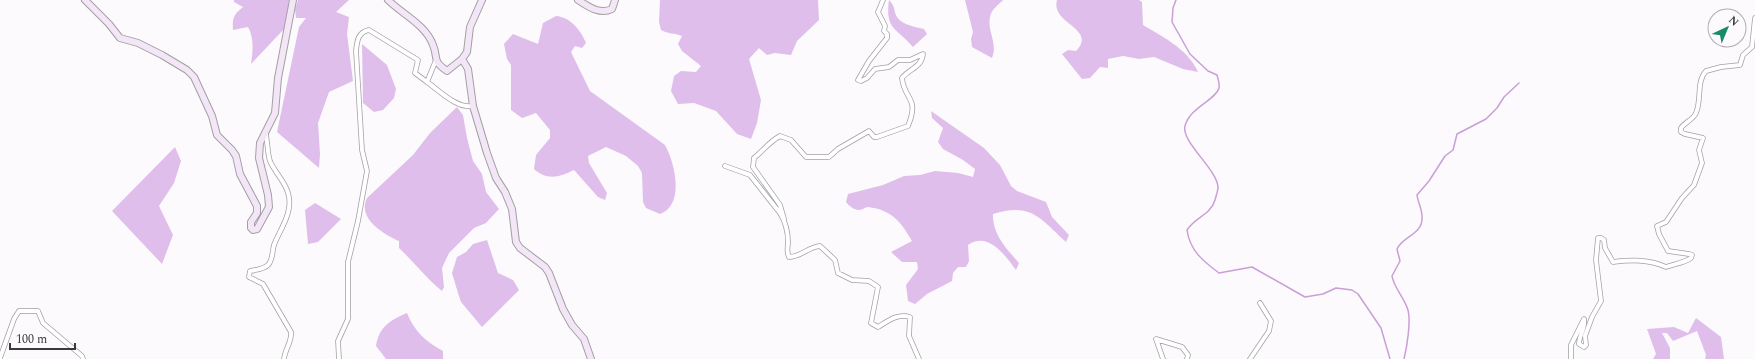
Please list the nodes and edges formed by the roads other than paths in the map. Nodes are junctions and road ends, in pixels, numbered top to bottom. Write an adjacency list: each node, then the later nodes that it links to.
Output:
1 (85, 0): 13 (main road)
2 (294, 0): 13 (main road)
3 (388, 0): 10 (main road)
4 (482, 0): 9 (main road)
5 (578, 0): 6 (main road)
6 (615, 0)
7 (883, 0): 15 (street)
8 (1755, 18): 26 (street)
9 (462, 59): 10 (main road); 12 (main road)
10 (436, 60): 11 (street)
11 (427, 82): 12 (street); 20 (street)
12 (473, 106): 21 (main road)
13 (265, 131): 19 (street)
14 (725, 166): 15 (street)
15 (784, 219): 22 (street)
16 (1260, 303): 25 (street)
17 (0, 358): 18 (street)
18 (83, 359)
19 (284, 359)
20 (339, 359)
21 (591, 359)
22 (919, 359)
23 (1163, 359): 24 (street)
24 (1187, 359)
25 (1250, 359)
26 (1571, 359)

